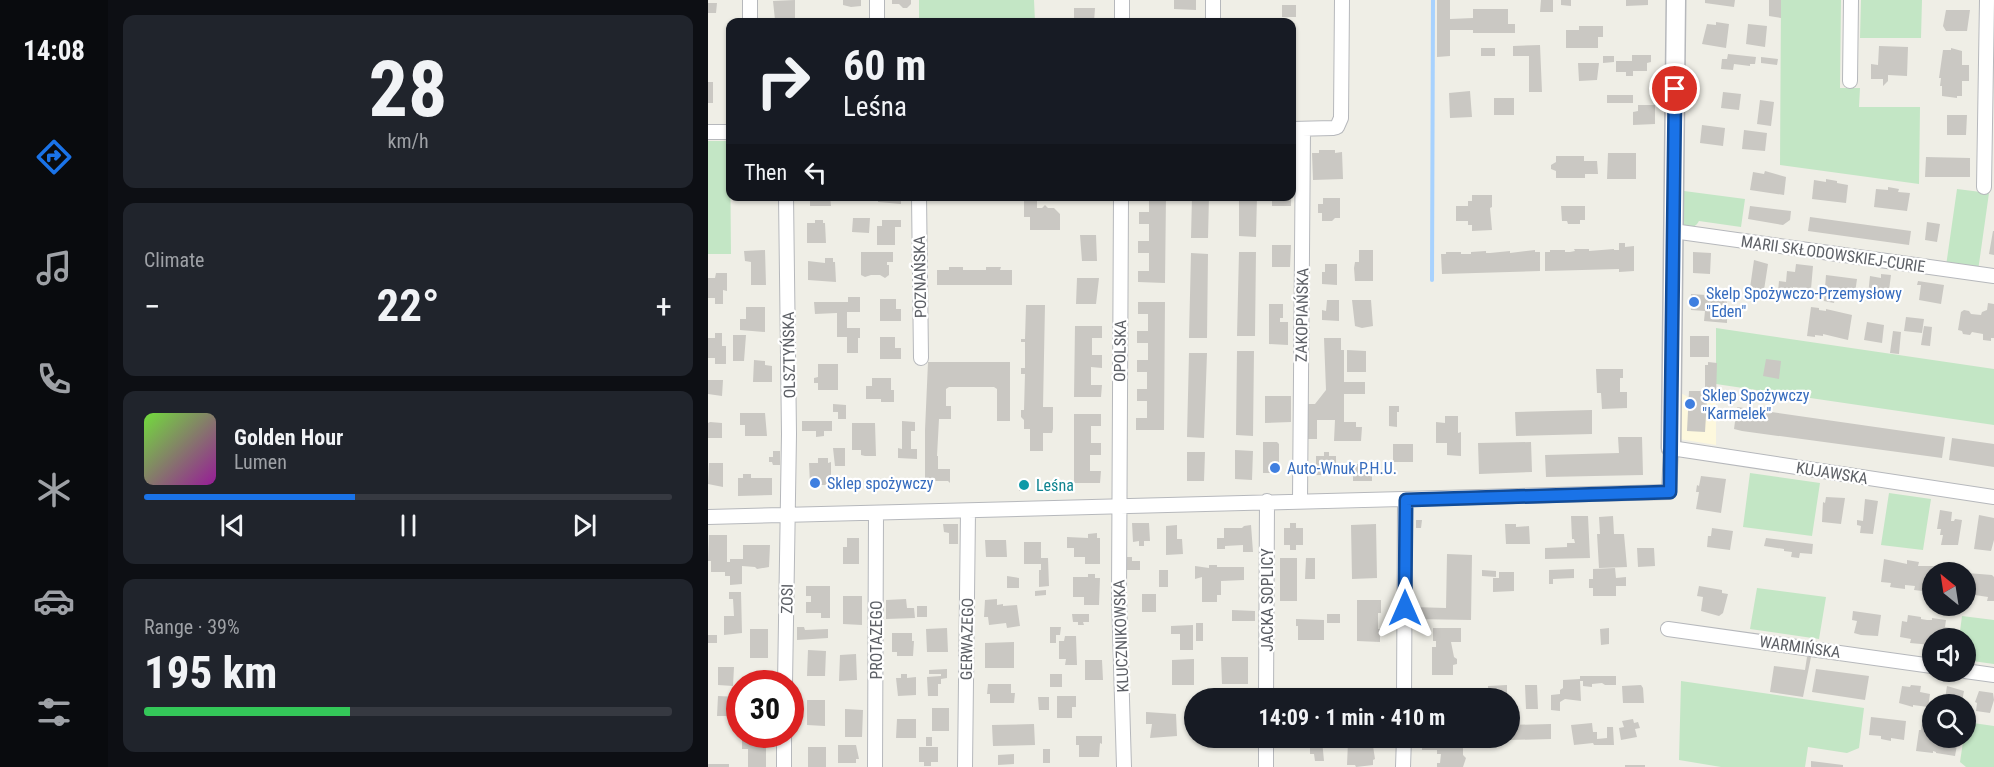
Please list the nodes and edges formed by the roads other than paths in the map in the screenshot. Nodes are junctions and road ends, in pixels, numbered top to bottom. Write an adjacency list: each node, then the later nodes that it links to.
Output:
1 (750, 0): 9 (street)
2 (877, 0): 10 (street)
3 (1122, 0): 11 (street)
4 (1213, 0): 12 (street)
5 (1342, 0): 14 (street)
6 (1676, 0): 21 (street)
7 (1851, 0): 13 (street)
8 (1987, 0): 17 (street)
9 (750, 18)
10 (877, 18)
11 (1122, 18)
12 (1213, 18)
13 (1850, 81)
14 (1297, 129): 28 (street, ZAKOPIAŃSKA)
15 (708, 132): 16 (street)
16 (726, 132)
17 (1984, 187)
18 (786, 201): 32 (street, OLSZTYŃSKA)
19 (919, 201): 23 (street, POZNAŃSKA)
20 (1121, 201): 29 (street, OPOLSKA)
21 (1673, 231): 22 (street, MARII SKŁODOWSKIEJ-CURIE); 24 (street)
22 (1994, 276)
23 (921, 358)
24 (1671, 448): 25 (street, KUJAWSKA); 26 (street)
25 (1994, 497)
26 (1406, 500): 28 (street); 40 (street)
27 (1267, 501): 28 (street); 29 (street); 39 (street, JACKA SOPLICY)
28 (1300, 501)
29 (1119, 506): 30 (street); 47 (street, KLUCZNIKOWSKA)
30 (968, 511): 31 (street); 46 (street, GERWAZEGO)
31 (876, 513): 32 (street); 45 (street, PROTAZEGO)
32 (789, 514): 33 (street); 36 (street, ZOSI)
33 (708, 517)
34 (1668, 628): 35 (street, WARMIŃSKA)
35 (1922, 665)
36 (785, 670)
37 (1976, 673): 38 (street)
38 (1994, 675)
39 (1266, 688)
40 (1404, 688)
41 (784, 748): 44 (street)
42 (1266, 748): 48 (street)
43 (1404, 748): 49 (street)
44 (784, 767)
45 (875, 767)
46 (965, 767)
47 (1124, 767)
48 (1266, 767)
49 (1403, 767)

